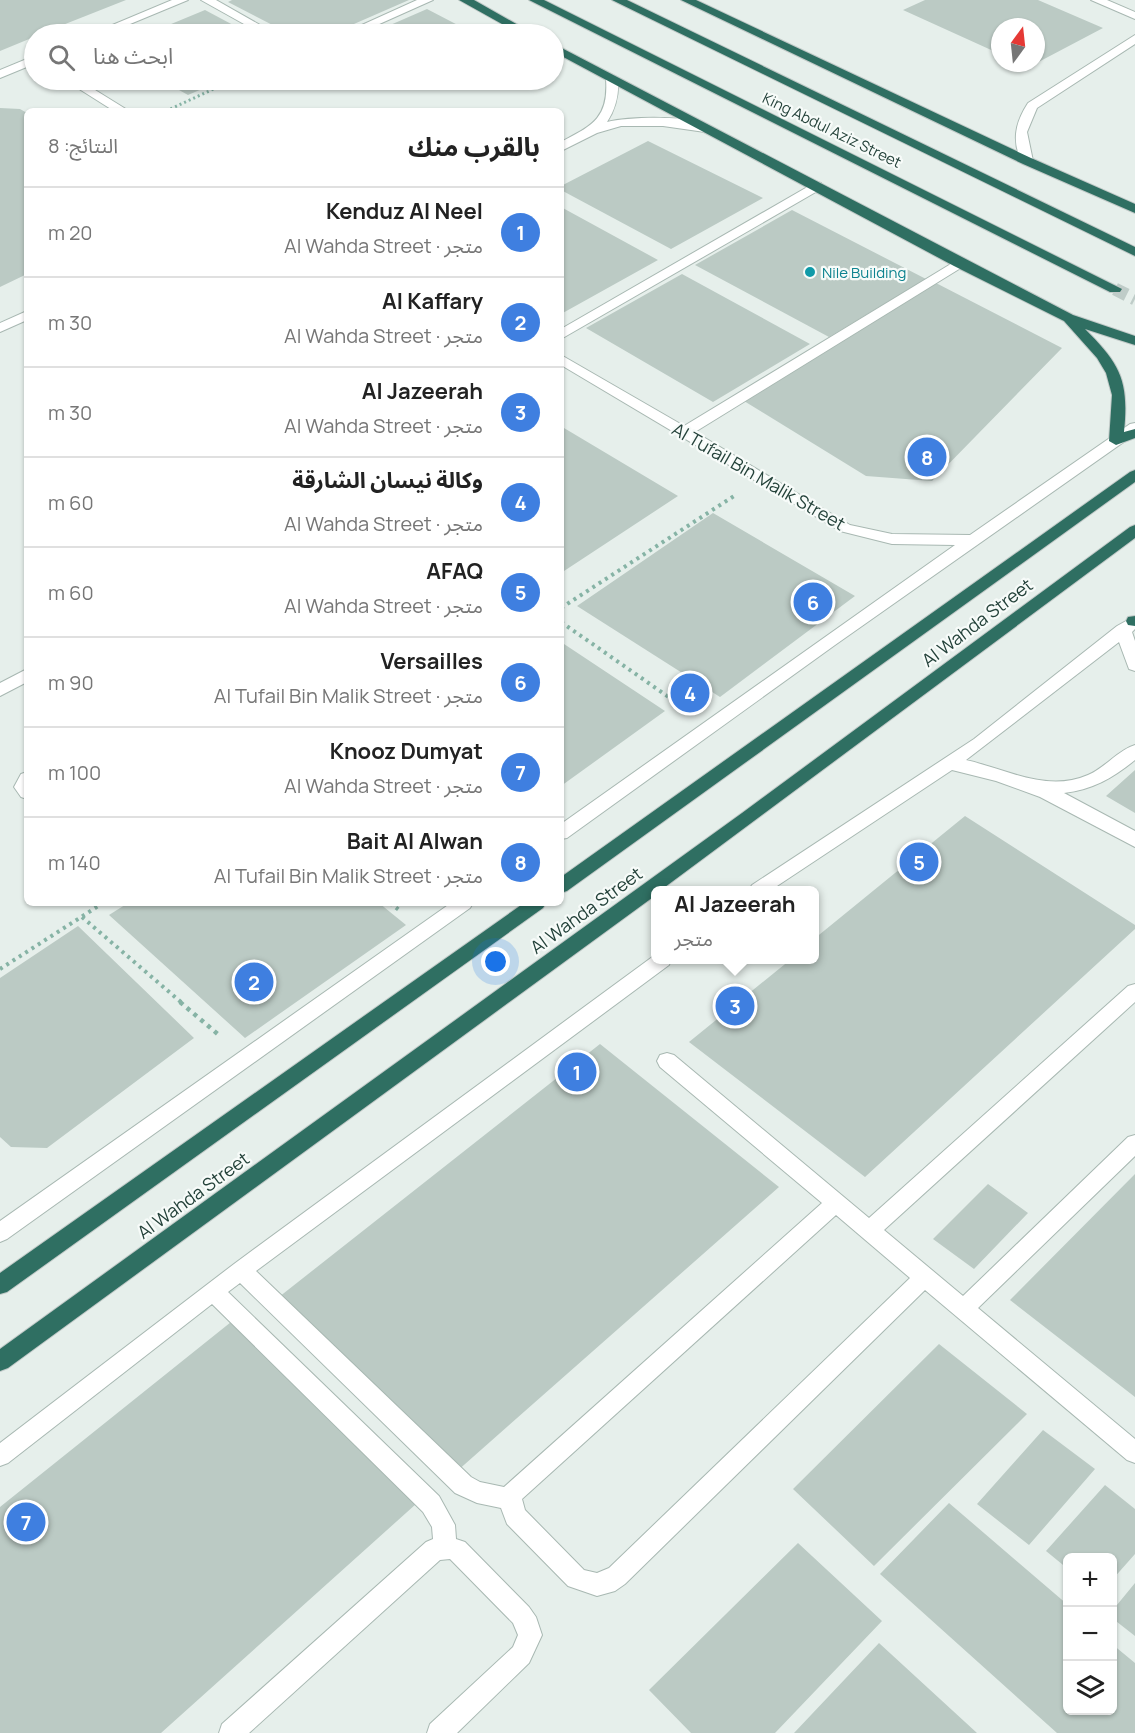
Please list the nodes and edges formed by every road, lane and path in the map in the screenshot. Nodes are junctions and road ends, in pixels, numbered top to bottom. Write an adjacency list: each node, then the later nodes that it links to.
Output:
1 (182, 0): 10 (street)
2 (207, 0): 11 (street)
3 (427, 0): 12 (street)
4 (465, 0): 13 (highway)
5 (535, 0): 31 (highway, King Abdul Aziz Street)
6 (618, 0): 29 (highway, King Abdul Aziz Street)
7 (687, 0): 26 (highway)
8 (1097, 0): 9 (street)
9 (1135, 16)
10 (122, 24)
11 (251, 24)
12 (371, 24)
13 (509, 24)
14 (1135, 39): 26 (street)
15 (564, 53): 18 (highway)
16 (24, 64): 17 (street)
17 (0, 74)
18 (612, 79): 23 (highway); 24 (street)
19 (88, 90): 21 (street)
20 (211, 90): 22 (path)
21 (118, 108)
22 (172, 108)
23 (705, 128): 24 (street); 27 (highway)
24 (595, 129): 25 (street)
25 (564, 145)
26 (1027, 161): 28 (highway)
27 (816, 186): 30 (highway); 35 (street)
28 (1135, 209)
29 (1135, 252)
30 (959, 263): 33 (highway); 39 (street)
31 (1115, 289)
32 (24, 316): 34 (street)
33 (1068, 318): 36 (highway); 41 (highway)
34 (0, 328)
35 (564, 333)
36 (1135, 340)
37 (564, 364): 39 (street, Al Tufail Bin Malik Street)
38 (1135, 427): 41 (street)
39 (683, 433): 43 (street, Al Tufail Bin Malik Street)
40 (1135, 433): 41 (highway)
41 (1116, 441): 45 (street)
42 (1135, 475): 58 (highway, Al Wahda Street)
43 (760, 479): 45 (street, Al Tufail Bin Malik Street); 46 (path)
44 (1135, 530): 59 (highway, Al Wahda Street)
45 (973, 540): 52 (street)
46 (564, 606)
47 (1132, 623): 49 (street); 54 (street)
48 (564, 624): 52 (path)
49 (1135, 664)
50 (24, 678): 51 (street)
51 (0, 690)
52 (711, 726): 56 (street)
53 (1135, 751): 55 (street)
54 (951, 763): 55 (street); 60 (street)
55 (1040, 788): 57 (street)
56 (564, 831)
57 (1135, 840)
58 (564, 884)
59 (654, 886)
60 (766, 886)
61 (651, 888): 80 (highway, Al Wahda Street)
62 (98, 906): 65 (path)
63 (460, 906): 69 (street)
64 (533, 906): 77 (highway, Al Wahda Street)
65 (82, 917): 67 (path); 69 (path)
66 (657, 964): 75 (street)
67 (0, 969)
68 (1135, 990): 73 (street)
69 (246, 1058): 74 (street)
70 (667, 1061): 72 (street)
71 (1135, 1143): 79 (street)
72 (836, 1203): 73 (street); 83 (street)
73 (869, 1231): 76 (street)
74 (0, 1233)
75 (241, 1270): 78 (street); 83 (street)
76 (925, 1277): 79 (street); 83 (street)
77 (0, 1285)
78 (214, 1292): 82 (street); 84 (street)
79 (963, 1309): 81 (street)
80 (0, 1361)
81 (1135, 1453)
82 (0, 1456)
83 (510, 1499)
84 (446, 1547): 85 (street); 86 (street)
85 (231, 1733)
86 (439, 1733)

